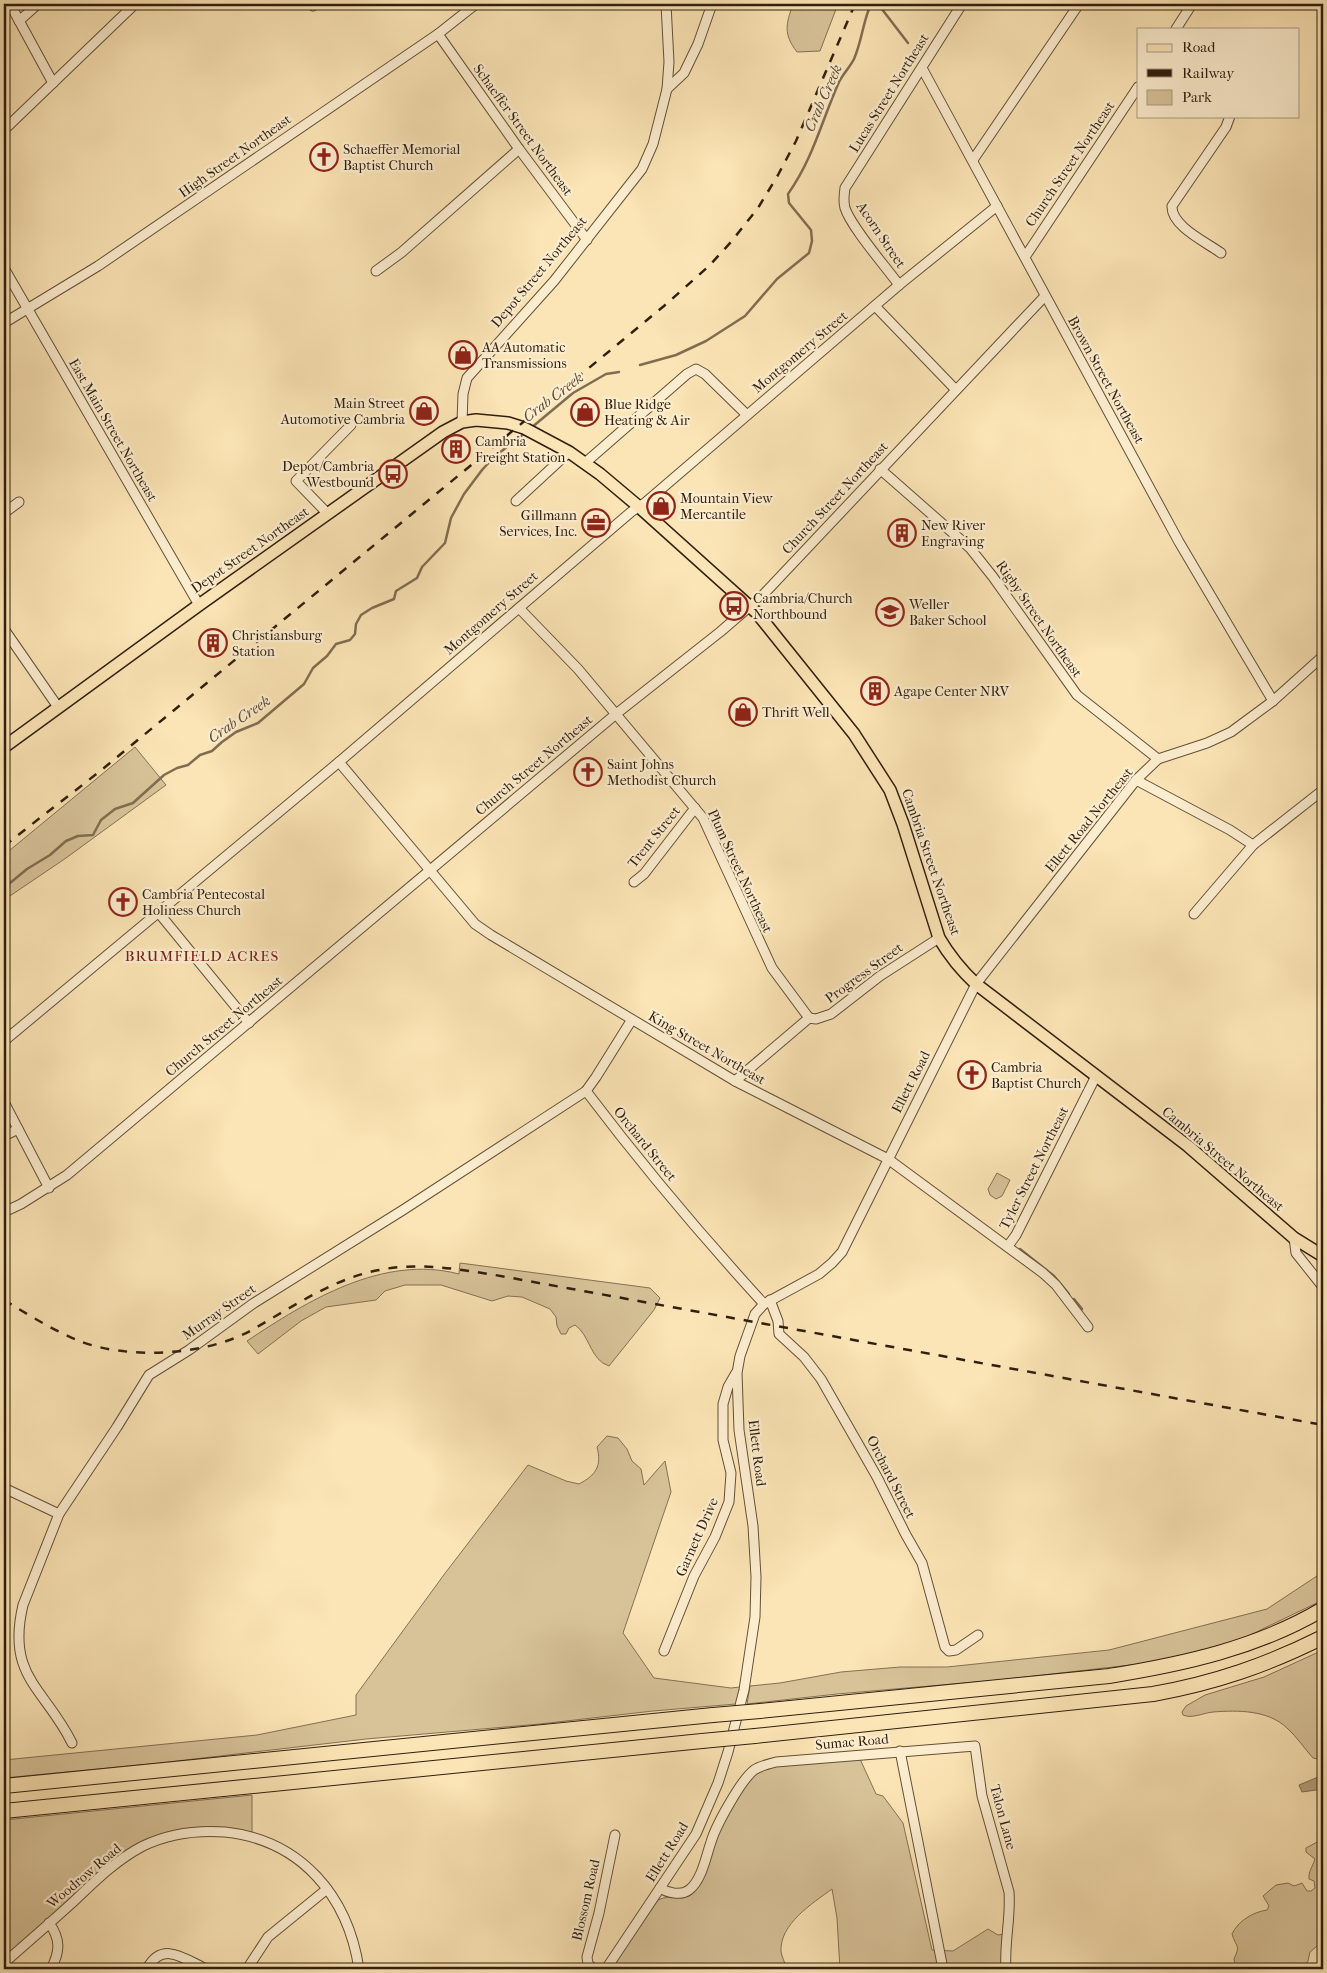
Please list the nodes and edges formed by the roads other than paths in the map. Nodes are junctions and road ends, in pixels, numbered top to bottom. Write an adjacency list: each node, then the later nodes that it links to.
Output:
1 (10, 4): 10 (street)
2 (38, 4): 10 (street)
3 (135, 4): 14 (street)
4 (476, 4): 12 (street, High Street Northeast)
5 (666, 4): 15 (street, Depot Street Northeast)
6 (712, 4): 15 (street)
7 (962, 4): 13 (street, Lucas Street Northeast)
8 (1079, 4): 20 (street)
9 (1192, 4): 11 (street)
10 (19, 21): 14 (street)
11 (1177, 28)
12 (438, 34): 19 (street, Schaeffer Street Northeast); 31 (street, High Street Northeast)
13 (922, 68): 20 (street, Brown Street Northeast); 21 (street, Lucas Street Northeast)
14 (53, 83): 18 (street)
15 (667, 89): 23 (street, Depot Street Northeast)
16 (1137, 89): 25 (street, Church Street Northeast)
17 (1229, 118): 24 (street)
18 (4, 130)
19 (519, 150): 23 (street, Schaeffer Street Northeast); 27 (street)
20 (973, 160): 22 (street, Brown Street Northeast)
21 (843, 199): 28 (street, Acorn Street)
22 (997, 206): 25 (street, Brown Street Northeast); 28 (street, Montgomery Street)
23 (587, 240): 35 (street, Depot Street Northeast)
24 (1221, 253)
25 (1025, 257): 29 (street, Brown Street Northeast)
26 (4, 268): 31 (street, East Main Street Northeast)
27 (376, 272)
28 (899, 285): 30 (street, Montgomery Street)
29 (1045, 296): 33 (street, Church Street Northeast); 50 (street, Brown Street Northeast)
30 (875, 306): 33 (street); 34 (street, Montgomery Street)
31 (28, 309): 32 (street, High Street Northeast); 45 (street, East Main Street Northeast)
32 (4, 323)
33 (956, 390): 39 (street, Church Street Northeast)
34 (747, 415): 38 (street); 42 (street, Montgomery Street)
35 (462, 422): 37 (main road, Cambria Street Northeast); 44 (main road, Depot Street Northeast)
36 (350, 426): 44 (street)
37 (569, 452): 38 (main road, Cambria Street Northeast); 40 (street)
38 (585, 463): 42 (main road, Cambria Street Northeast)
39 (880, 469): 46 (street, Church Street Northeast); 54 (street, Rigby Street Northeast)
40 (516, 501)
41 (19, 502): 43 (street)
42 (638, 506): 46 (main road, Cambria Street Northeast); 47 (street, Montgomery Street)
43 (4, 513)
44 (328, 514): 45 (main road, Depot Street Northeast)
45 (199, 605): 51 (main road, Depot Street Northeast)
46 (750, 606): 52 (street, Church Street Northeast); 64 (main road, Cambria Street Northeast)
47 (519, 608): 52 (street, Plum Street Northeast); 55 (street, Montgomery Street)
48 (4, 629): 51 (street)
49 (1323, 656): 50 (street, Ellett Road Northeast)
50 (1273, 701): 54 (street, Ellett Road Northeast)
51 (58, 707): 53 (main road, Depot Street Northeast)
52 (616, 714): 58 (street, Plum Street Northeast); 60 (street, Church Street Northeast)
53 (4, 746)
54 (1158, 760): 56 (street, Ellett Road Northeast)
55 (338, 762): 60 (street, King Street Northeast); 62 (street, Montgomery Street)
56 (1136, 780): 59 (street); 65 (street, Ellett Road Northeast)
57 (1323, 790): 59 (street)
58 (695, 808): 61 (street, Trent Street); 66 (street, Plum Street Northeast)
59 (1253, 845): 63 (street)
60 (431, 871): 67 (street, King Street Northeast); 68 (street, Church Street Northeast)
61 (634, 882)
62 (158, 912): 68 (street); 69 (street, Montgomery Street)
63 (1194, 914)
64 (939, 938): 65 (main road, Cambria Street Northeast); 66 (street, Progress Street)
65 (976, 984): 70 (main road, Cambria Street Northeast); 76 (street, Ellett Road)
66 (809, 1018): 71 (street, Progress Street)
67 (631, 1020): 71 (street, King Street Northeast); 72 (street, Murray Street)
68 (249, 1023): 77 (street, Church Street Northeast)
69 (4, 1041)
70 (1096, 1076): 79 (main road, Cambria Street Northeast); 80 (street, Tyler Street Northeast)
71 (735, 1081): 76 (street, King Street Northeast)
72 (586, 1091): 83 (street, Orchard Street); 87 (street, Murray Street)
73 (4, 1102): 74 (street)
74 (18, 1129): 75 (street); 77 (street)
75 (4, 1136)
76 (888, 1159): 80 (street, King Street Northeast); 83 (street, Ellett Road)
77 (49, 1188): 78 (street, Church Street Northeast)
78 (4, 1212)
79 (1294, 1238): 81 (main road, Cambria Street Northeast); 82 (street)
80 (1008, 1246): 84 (street, King Street Northeast)
81 (1323, 1256)
82 (1323, 1287)
83 (767, 1302): 85 (street, Ellett Road); 89 (street, Orchard Street)
84 (1088, 1327)
85 (737, 1373): 91 (street, Garnett Drive); 97 (street, Ellett Road)
86 (4, 1488): 87 (street)
87 (60, 1514): 92 (street, Murray Street)
88 (1323, 1609): 94 (highway, bridge)
89 (978, 1635)
90 (1323, 1637): 95 (highway, bridge)
91 (664, 1651)
92 (72, 1743)
93 (900, 1751): 97 (street, Sumac Road); 108 (street, Sumac Road); 109 (street, Talon Lane)
94 (4, 1786)
95 (4, 1811)
96 (615, 1835): 106 (street, Blossom Road)
97 (660, 1888): 107 (street, Ellett Road)
98 (327, 1889): 99 (street, Woodrow Road); 104 (street); 105 (street, Woodrow Road)
99 (49, 1923): 100 (street, Woodrow Road); 101 (street)
100 (4, 1963)
101 (51, 1969)
102 (147, 1969): 103 (street)
103 (206, 1969)
104 (247, 1969)
105 (359, 1969)
106 (594, 1969)
107 (606, 1969)
108 (943, 1969)
109 (1006, 1969)

